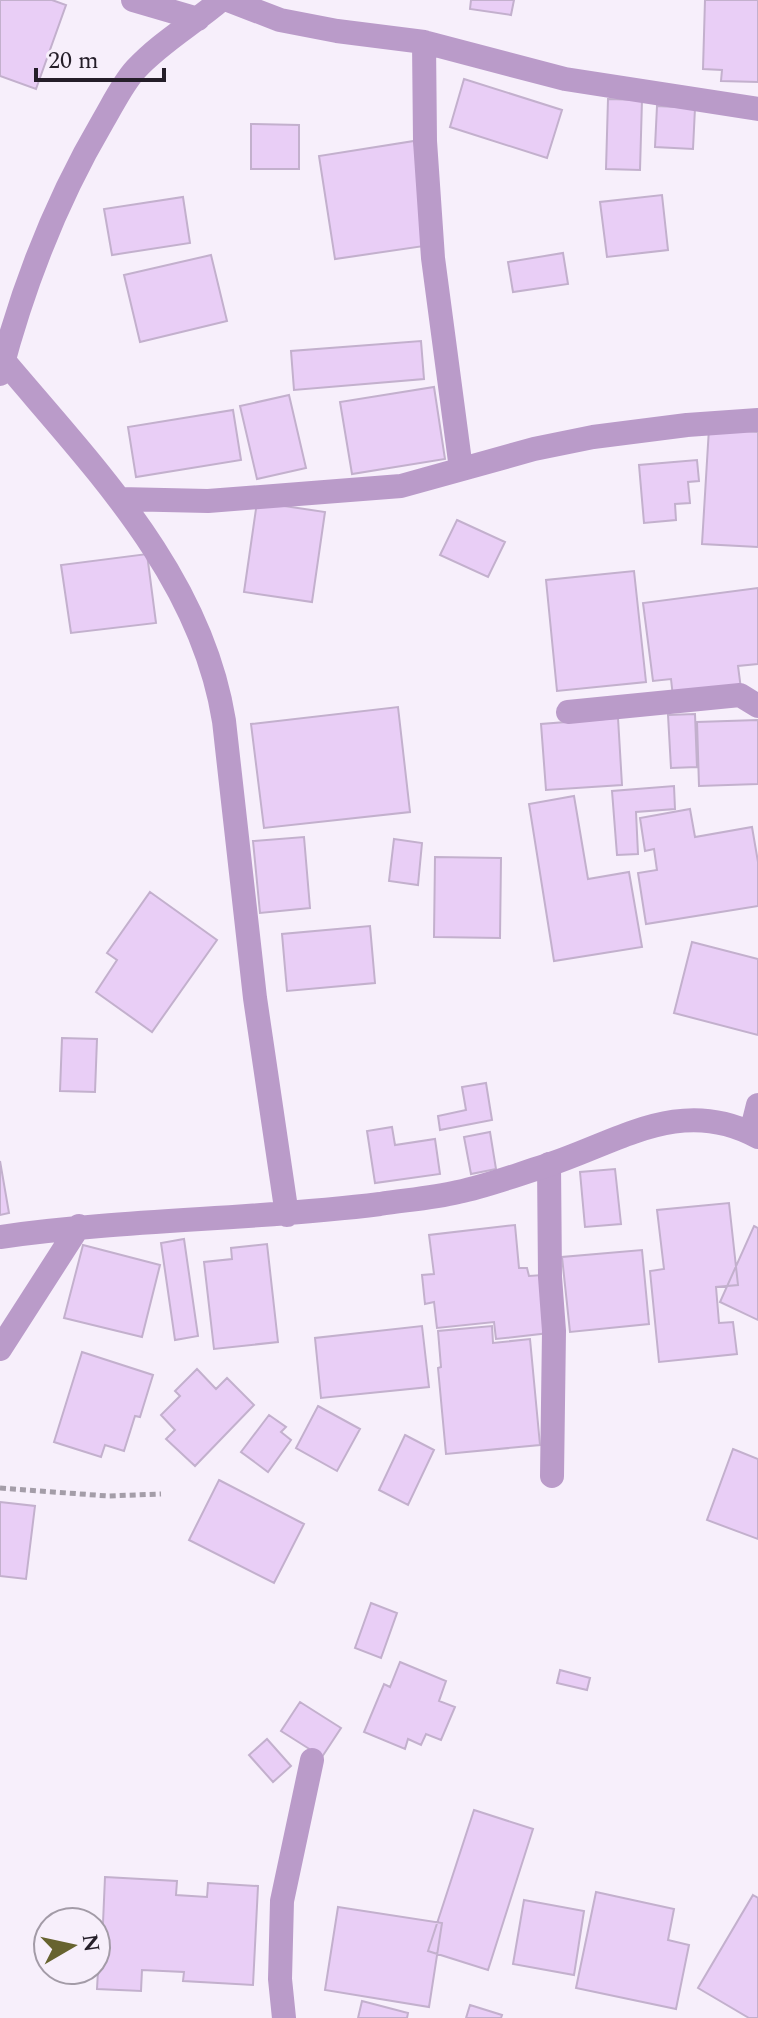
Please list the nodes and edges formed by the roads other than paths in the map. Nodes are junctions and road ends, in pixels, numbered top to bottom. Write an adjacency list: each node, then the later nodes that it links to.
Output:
1 (133, 0): 4 (street)
2 (221, 0): 4 (street)
3 (228, 0): 5 (street)
4 (198, 19): 7 (street)
5 (424, 42): 6 (street); 9 (street)
6 (758, 109)
7 (2, 368): 10 (street)
8 (758, 420): 9 (street)
9 (461, 469): 10 (street)
10 (120, 499): 16 (street)
11 (758, 706): 12 (street)
12 (568, 712)
13 (758, 1105): 14 (street)
14 (755, 1135): 15 (street)
15 (549, 1164): 16 (street); 20 (street)
16 (287, 1215): 17 (street)
17 (79, 1226): 18 (street); 19 (street)
18 (0, 1237)
19 (0, 1349)
20 (552, 1476)
21 (312, 1760): 22 (street)
22 (284, 2018)

